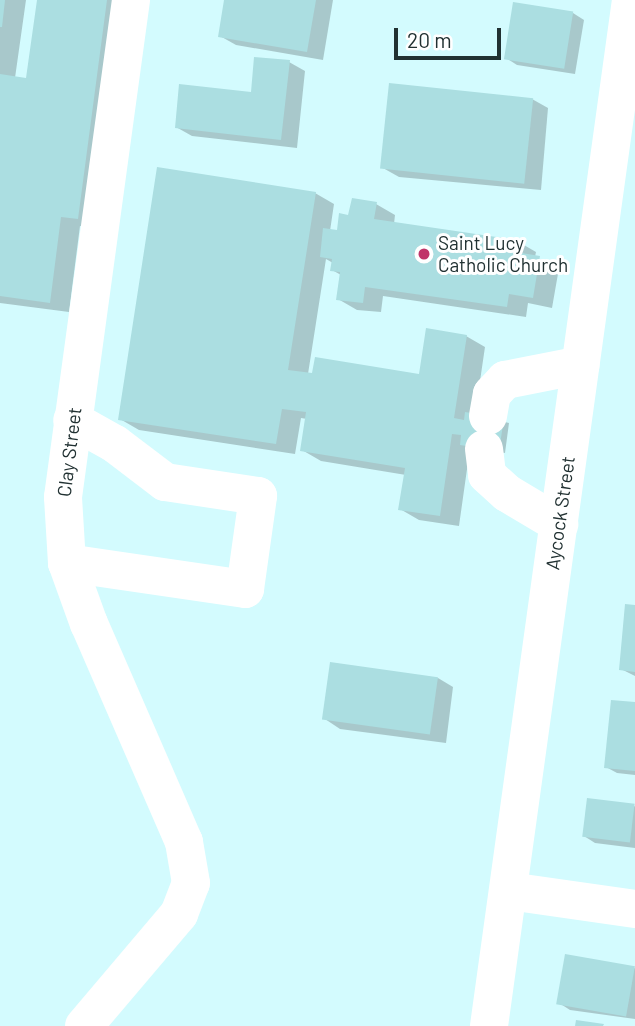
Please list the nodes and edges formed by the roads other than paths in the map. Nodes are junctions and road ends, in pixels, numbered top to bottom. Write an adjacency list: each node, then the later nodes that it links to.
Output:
1 (131, 0): 4 (street, Clay Street)
2 (631, 0): 3 (street, Aycock Street)
3 (581, 365): 5 (street, Aycock Street); 5 (street)
4 (72, 421): 6 (street, Clay Street); 6 (street)
5 (559, 524): 7 (street, Aycock Street)
6 (67, 563): 9 (street, Clay Street)
7 (509, 891): 8 (street); 10 (street, Aycock Street)
8 (635, 908)
9 (84, 1026)
10 (489, 1026)

